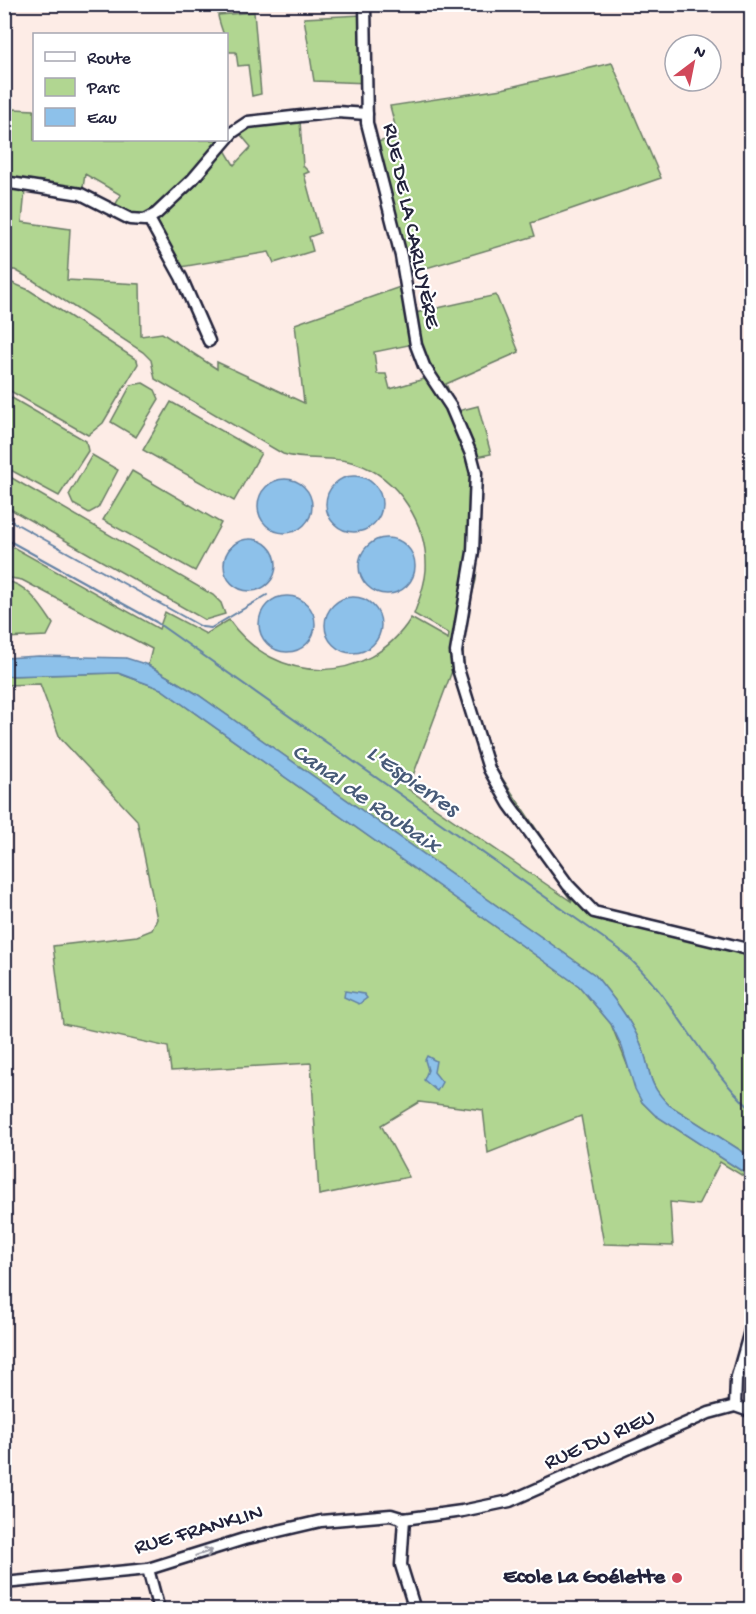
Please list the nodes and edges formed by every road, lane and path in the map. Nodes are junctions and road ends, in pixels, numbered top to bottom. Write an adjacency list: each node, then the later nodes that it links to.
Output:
1 (365, 4): 2 (street)
2 (367, 114): 3 (street, RUE DE LA CARLUYÈRE); 8 (street, RUE DE LA CARLUYÈRE)
3 (228, 137)
4 (224, 141): 6 (street, RUE DE LA CARLUYÈRE)
5 (4, 182): 6 (street)
6 (149, 219): 7 (street)
7 (209, 341)
8 (752, 950)
9 (752, 1324): 10 (street)
10 (735, 1406): 11 (street); 12 (street, RUE DU RIEU)
11 (752, 1412)
12 (404, 1519): 13 (street, RUE FRANKLIN, one-way to 12); 16 (street)
13 (148, 1569): 14 (street, RUE FRANKLIN); 15 (street)
14 (4, 1583)
15 (159, 1610)
16 (415, 1610)

